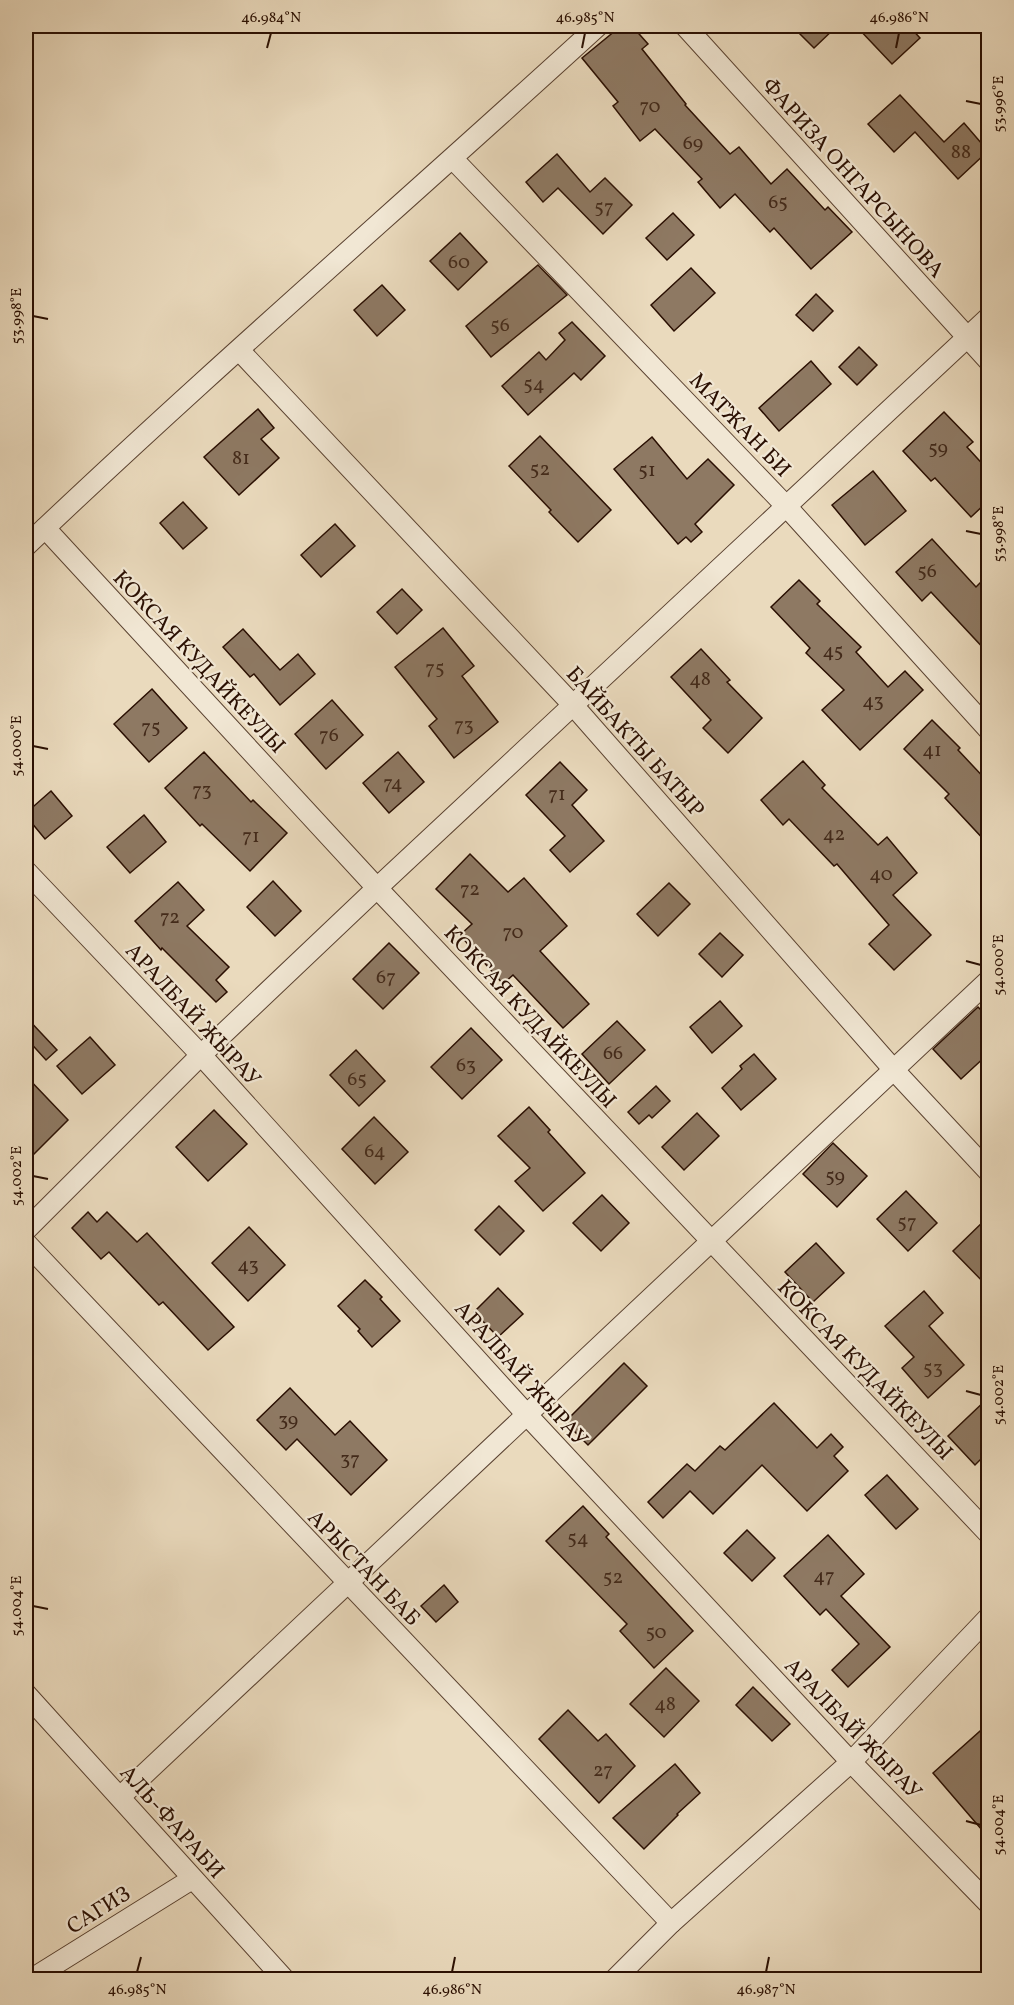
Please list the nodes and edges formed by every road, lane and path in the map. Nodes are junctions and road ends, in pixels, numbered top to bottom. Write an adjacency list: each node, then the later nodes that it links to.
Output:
1 (598, 26): 3 (street)
2 (685, 26): 5 (street, ФАРИЗА ОНГАРСЫНОВА)
3 (453, 159): 6 (street); 8 (street, МАТЖАН БИ)
4 (988, 318): 5 (street)
5 (967, 338): 7 (street, ФАРИЗА ОНГАРСЫНОВА); 8 (street)
6 (239, 350): 9 (street); 11 (street, БАЙБАКТЫ БАТЫР)
7 (988, 360)
8 (788, 507): 11 (street); 12 (street, МАТЖАН БИ)
9 (45, 528): 10 (street); 14 (street, КОКСАЯ КУДАЙКЕУЛЫ)
10 (26, 546)
11 (572, 704): 14 (street); 17 (street, БАЙБАКТЫ БАТЫР)
12 (988, 729)
13 (26, 871): 16 (street, АРАЛБАЙ ЖЫРАУ)
14 (377, 888): 16 (street); 20 (street, КОКСАЯ КУДАЙКЕУЛЫ)
15 (988, 981): 17 (street)
16 (201, 1055): 19 (street); 22 (street, АРАЛБАЙ ЖЫРАУ)
17 (893, 1069): 18 (street, БАЙБАКТЫ БАТЫР); 20 (street)
18 (988, 1171)
19 (26, 1230)
20 (711, 1242): 22 (street); 23 (street, КОКСАЯ КУДАЙКЕУЛЫ)
21 (26, 1243): 24 (street, АРЫСТАН БАБ)
22 (528, 1416): 24 (street); 27 (street, АРАЛБАЙ ЖЫРАУ)
23 (988, 1533)
24 (348, 1584): 28 (street); 31 (street, АРЫСТАН БАБ)
25 (988, 1618): 27 (street)
26 (26, 1694): 28 (street, АЛЬ-ФАРАБИ)
27 (851, 1761): 30 (street, АРАЛБАЙ ЖЫРАУ); 31 (street)
28 (120, 1797): 29 (street, АЛЬ-ФАРАБИ)
29 (192, 1879): 32 (street, САГИЗ); 33 (street, АЛЬ-ФАРАБИ)
30 (988, 1903)
31 (671, 1923): 34 (street)
32 (30, 1980)
33 (285, 1980)
34 (614, 1980)

